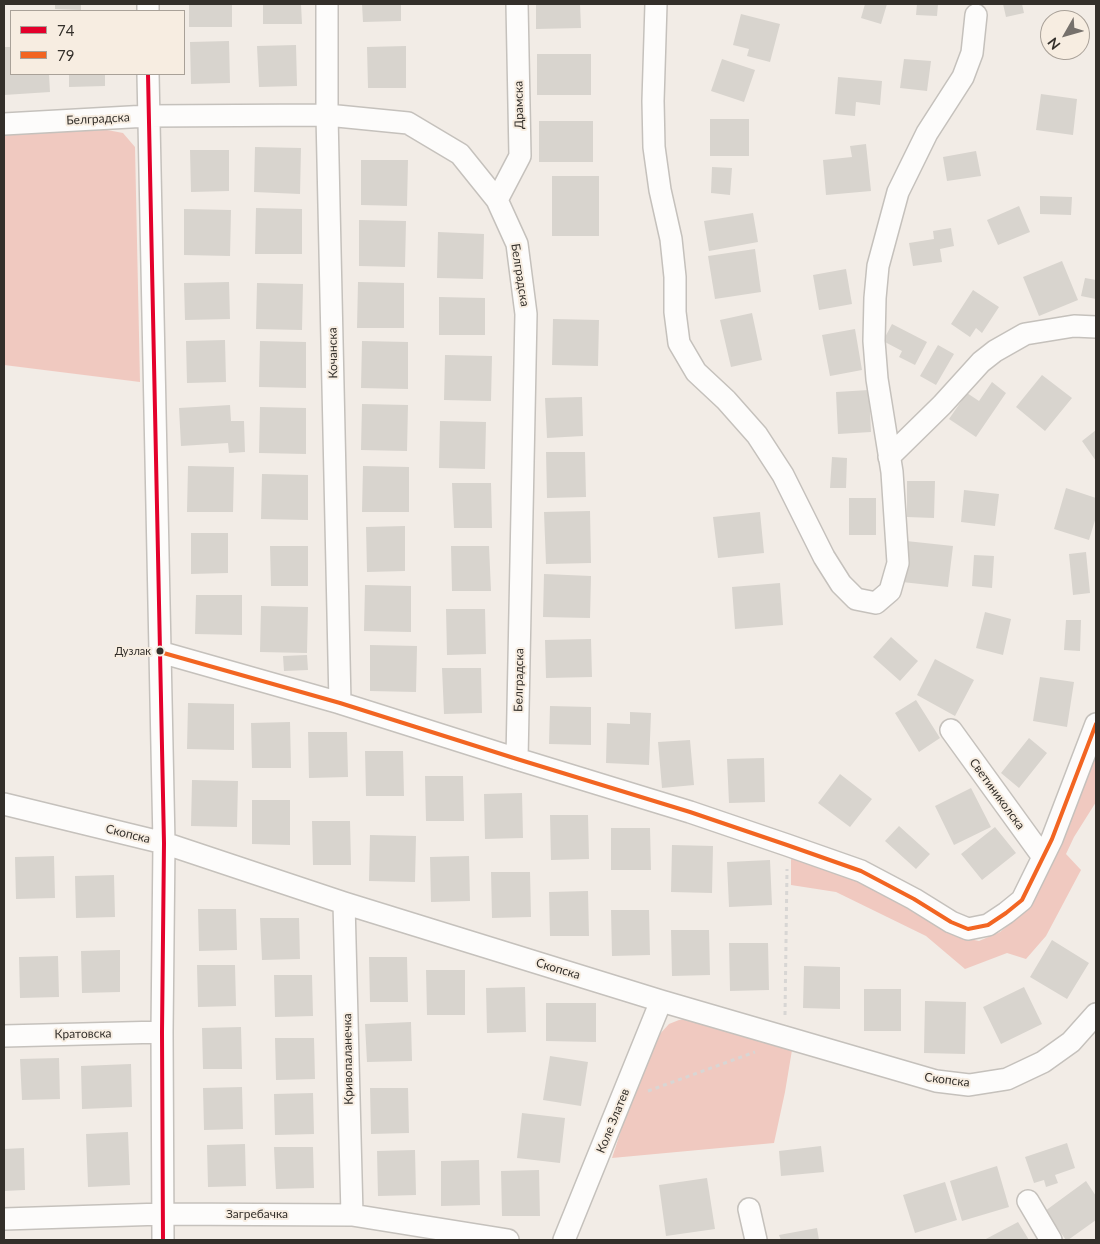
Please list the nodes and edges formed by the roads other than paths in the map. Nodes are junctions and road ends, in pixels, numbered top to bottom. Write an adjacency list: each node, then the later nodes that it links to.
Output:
1 (327, 4): 6 (street, Кочанска)
2 (517, 4): 9 (street, Драмска)
3 (656, 4): 11 (street)
4 (976, 15): 11 (street)
5 (148, 75): 7 (street)
6 (327, 115): 7 (street, Белградска); 9 (street, Белградска); 13 (street, Кочанска)
7 (148, 116): 8 (street, Белградска); 12 (street)
8 (4, 124)
9 (497, 200): 16 (street, Белградска)
10 (1096, 327): 11 (street)
11 (889, 457)
12 (160, 652): 13 (street); 18 (street)
13 (340, 703): 16 (street)
14 (1096, 724): 19 (street)
15 (951, 730): 19 (street, Светиниколска)
16 (517, 759): 19 (street)
17 (4, 804): 18 (street, Скопска)
18 (164, 843): 20 (street, Скопска); 23 (street)
19 (1043, 857)
20 (344, 903): 21 (street, Скопска); 28 (street, Кривопаланечка)
21 (661, 1001): 22 (street, Скопска); 32 (street, Коле Златев)
22 (1096, 1014)
23 (162, 1032): 24 (street, Кратовска); 27 (street)
24 (4, 1036)
25 (1028, 1201): 34 (street)
26 (749, 1209): 33 (street)
27 (163, 1214): 28 (street, Загребачка); 29 (street, Загребачка); 30 (street)
28 (352, 1215): 31 (street, Загребачка)
29 (4, 1219)
30 (163, 1240)
31 (508, 1240)
32 (564, 1240)
33 (756, 1240)
34 (1051, 1240)

